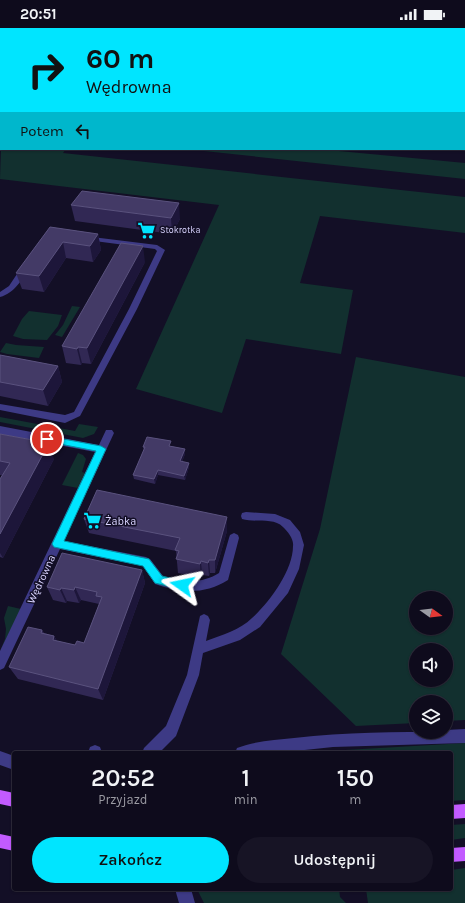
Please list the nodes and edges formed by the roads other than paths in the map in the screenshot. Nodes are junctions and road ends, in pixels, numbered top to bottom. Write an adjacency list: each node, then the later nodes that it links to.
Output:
1 (75, 237): 4 (street)
2 (31, 260): 3 (street)
3 (0, 295)
4 (0, 407)
5 (0, 430): 7 (street)
6 (109, 433): 7 (street, Wędrowna)
7 (101, 449): 10 (street, Wędrowna)
8 (246, 516): 12 (street)
9 (234, 538): 10 (street)
10 (57, 544): 13 (street, Wędrowna)
11 (204, 620): 12 (street)
12 (199, 649): 15 (street)
13 (0, 664)
14 (465, 736): 16 (street)
15 (152, 751)
16 (250, 751)
17 (0, 758): 18 (street)
18 (12, 762)
19 (0, 797): 20 (main road)
20 (12, 800)
21 (465, 811): 22 (main road)
22 (453, 812)
23 (0, 842): 24 (main road)
24 (12, 844)
25 (465, 854): 26 (main road)
26 (453, 855)
27 (184, 891): 28 (street)
28 (188, 903)

